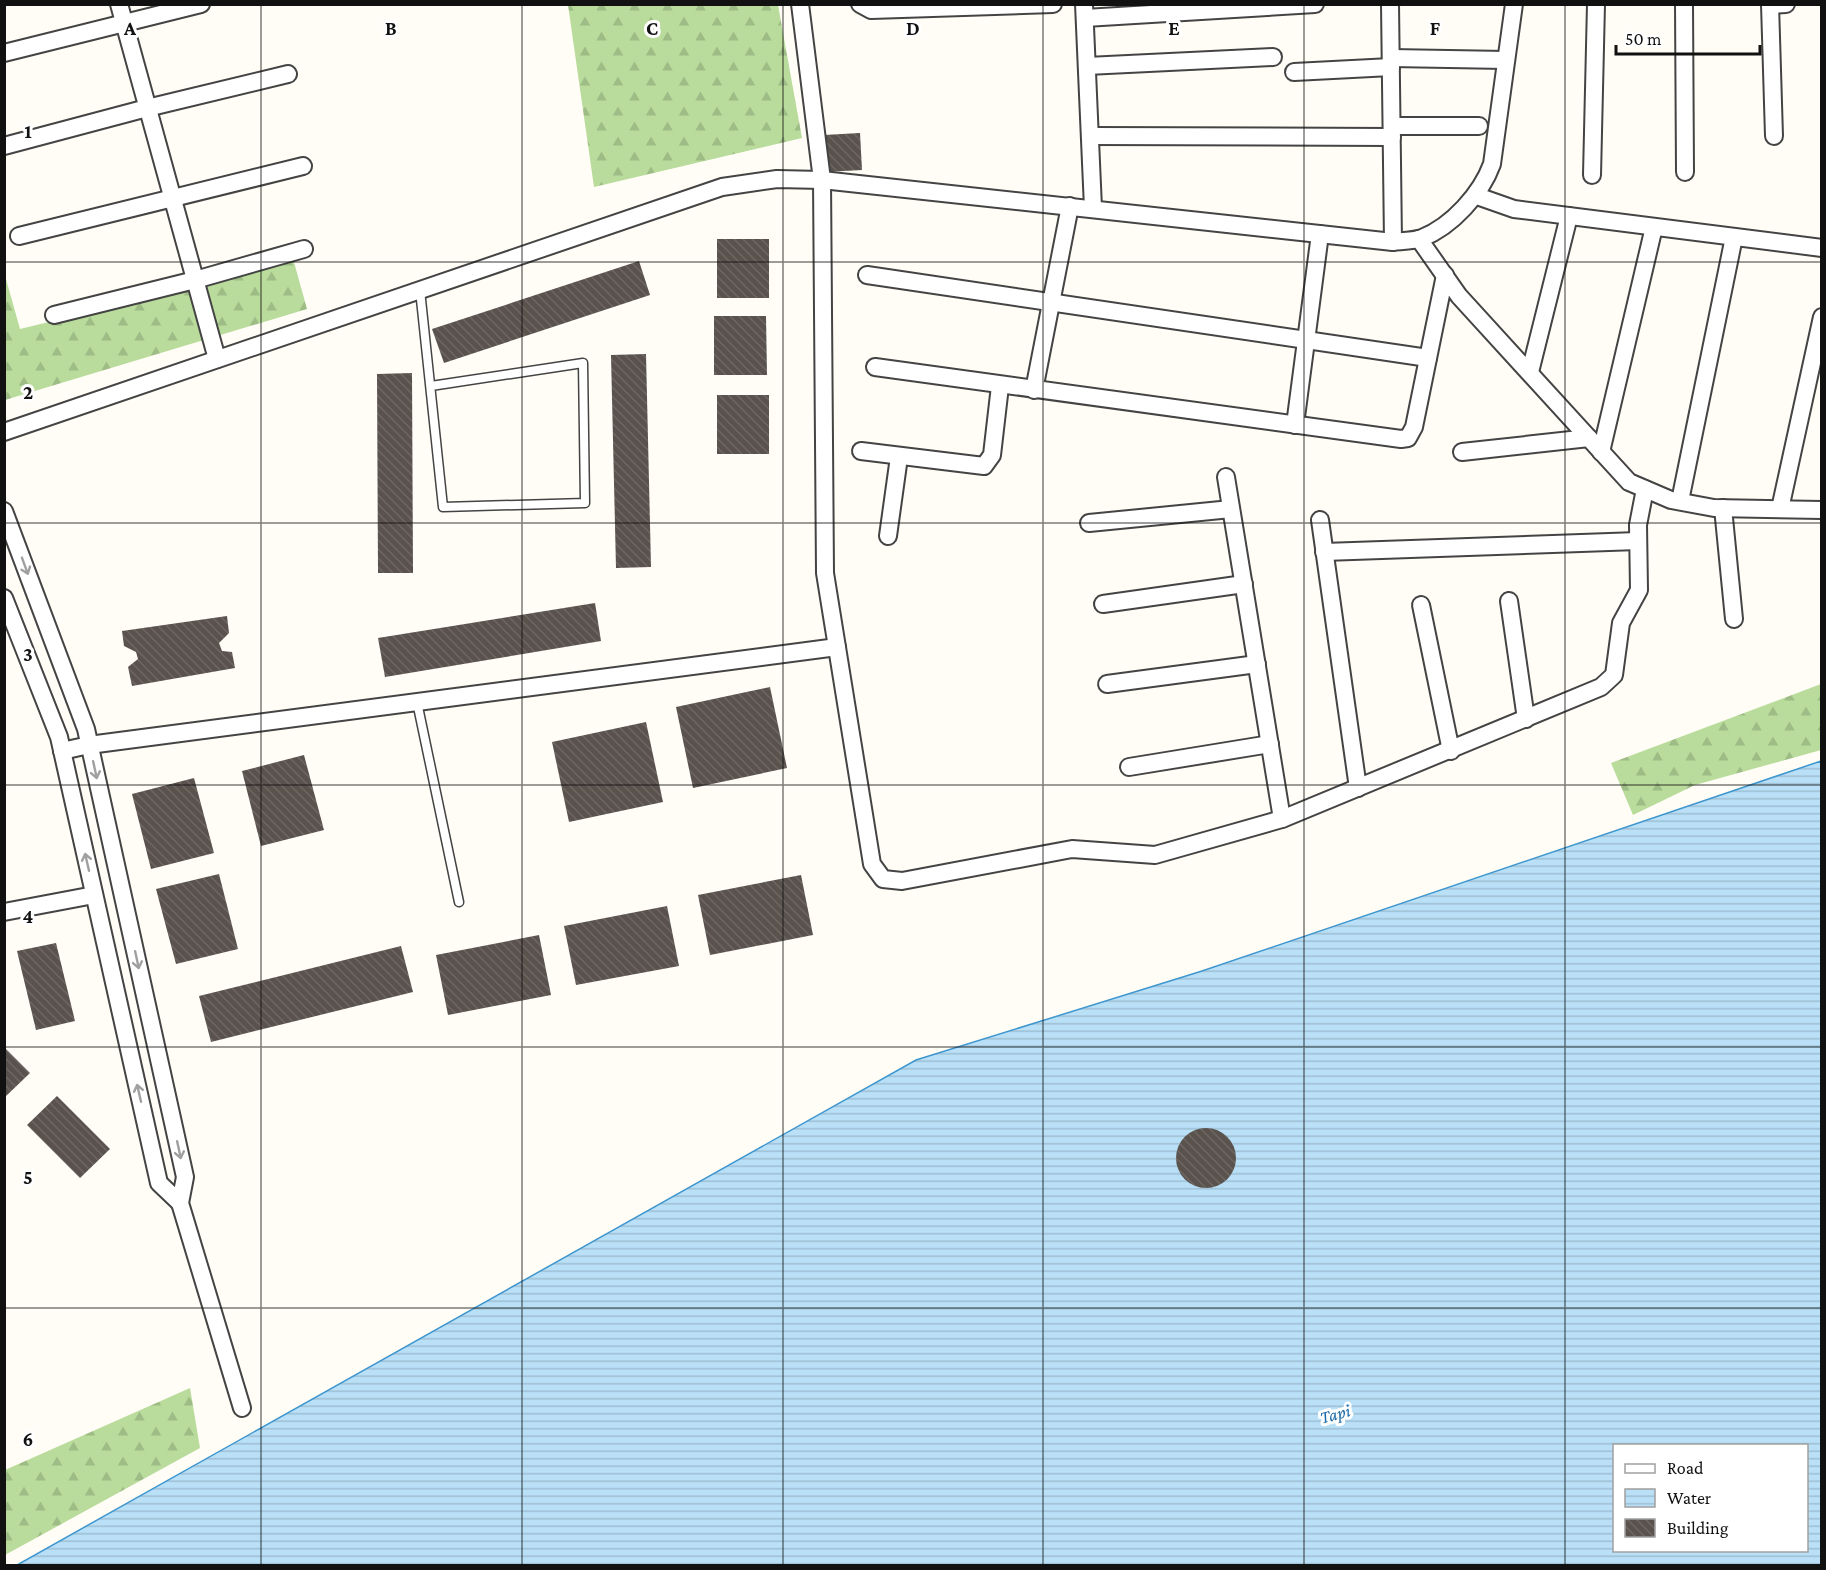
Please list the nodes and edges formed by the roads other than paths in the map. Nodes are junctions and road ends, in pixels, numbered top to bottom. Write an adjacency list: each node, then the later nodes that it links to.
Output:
1 (118, 4): 14 (street)
2 (201, 4): 14 (street)
3 (800, 4): 31 (street)
4 (860, 4): 5 (street)
5 (1053, 4)
6 (1315, 4): 13 (street)
7 (1390, 4): 18 (street)
8 (1514, 4): 17 (street)
9 (1596, 4): 30 (street)
10 (1684, 4): 29 (street)
11 (1786, 4): 12 (street)
12 (1770, 5): 26 (street)
13 (1085, 11): 19 (street)
14 (123, 24): 15 (street); 22 (street)
15 (4, 53)
16 (1273, 57): 19 (street)
17 (1506, 60): 18 (street); 32 (street)
18 (1391, 63): 20 (street); 24 (street)
19 (1087, 66): 25 (street)
20 (1294, 72)
21 (288, 74): 22 (street)
22 (147, 108): 27 (street); 33 (street)
23 (1479, 126): 24 (street)
24 (1392, 131): 25 (street); 42 (street)
25 (1090, 136): 35 (street)
26 (1774, 136)
27 (4, 146)
28 (303, 166): 33 (street)
29 (1685, 172)
30 (1592, 175)
31 (822, 180): 34 (street); 48 (street); 86 (street)
32 (1477, 196): 36 (street); 41 (street)
33 (173, 197): 39 (street); 47 (street)
34 (1070, 206): 35 (street); 49 (street)
35 (1093, 208): 38 (street)
36 (1569, 216): 37 (street); 56 (street)
37 (1654, 227): 40 (street); 65 (street)
38 (1320, 234): 42 (street); 52 (street)
39 (19, 236)
40 (1734, 237): 43 (street); 69 (street)
41 (1419, 239): 42 (street); 46 (street)
42 (1393, 243)
43 (1821, 248)
44 (304, 249): 47 (street)
45 (867, 275): 49 (street)
46 (1445, 275): 53 (street); 56 (street)
47 (195, 280): 50 (street); 54 (street)
48 (420, 290): 54 (street); 57 (lane)
49 (1050, 302): 52 (street); 59 (street)
50 (54, 315)
51 (1821, 317): 72 (street)
52 (1306, 340): 53 (street); 60 (street)
53 (1428, 358): 60 (street)
54 (217, 359): 61 (street)
55 (875, 367): 58 (street)
56 (1530, 372): 62 (street)
57 (431, 386)
58 (1000, 386): 59 (street); 66 (street)
59 (1034, 390): 60 (street)
60 (1295, 425)
61 (4, 432)
62 (1589, 438): 64 (street); 65 (street)
63 (861, 451): 66 (street)
64 (1462, 452)
65 (1601, 452): 68 (street)
66 (899, 457): 77 (street)
67 (1226, 477): 70 (street)
68 (1645, 489): 69 (street); 78 (street)
69 (1680, 501): 71 (street)
70 (1231, 508): 76 (street); 80 (street)
71 (1723, 508): 72 (street); 85 (street)
72 (1780, 509): 73 (street)
73 (1821, 510)
74 (4, 511): 92 (street, one-way to 92)
75 (1320, 520): 79 (street)
76 (1089, 523)
77 (888, 536)
78 (1638, 541): 79 (street); 90 (street)
79 (1324, 552): 96 (street)
80 (1244, 584): 83 (street); 87 (street)
81 (4, 598): 93 (street)
82 (1509, 601): 90 (street)
83 (1104, 604)
84 (1421, 605): 94 (street)
85 (1734, 619)
86 (837, 647): 89 (street); 97 (street)
87 (1257, 664): 88 (street); 91 (street)
88 (1107, 684)
89 (417, 702): 92 (street); 99 (lane)
90 (1526, 719): 94 (street)
91 (1270, 744): 95 (street); 97 (street)
92 (89, 745): 93 (street); 101 (street, one-way to 101)
93 (62, 751): 98 (street, one-way to 93)
94 (1451, 751): 96 (street)
95 (1129, 767)
96 (1358, 788): 97 (street)
97 (1282, 819)
98 (94, 895): 100 (street); 101 (street, one-way to 98)
99 (459, 902)
100 (4, 912)
101 (180, 1203): 102 (street)
102 (242, 1408)

